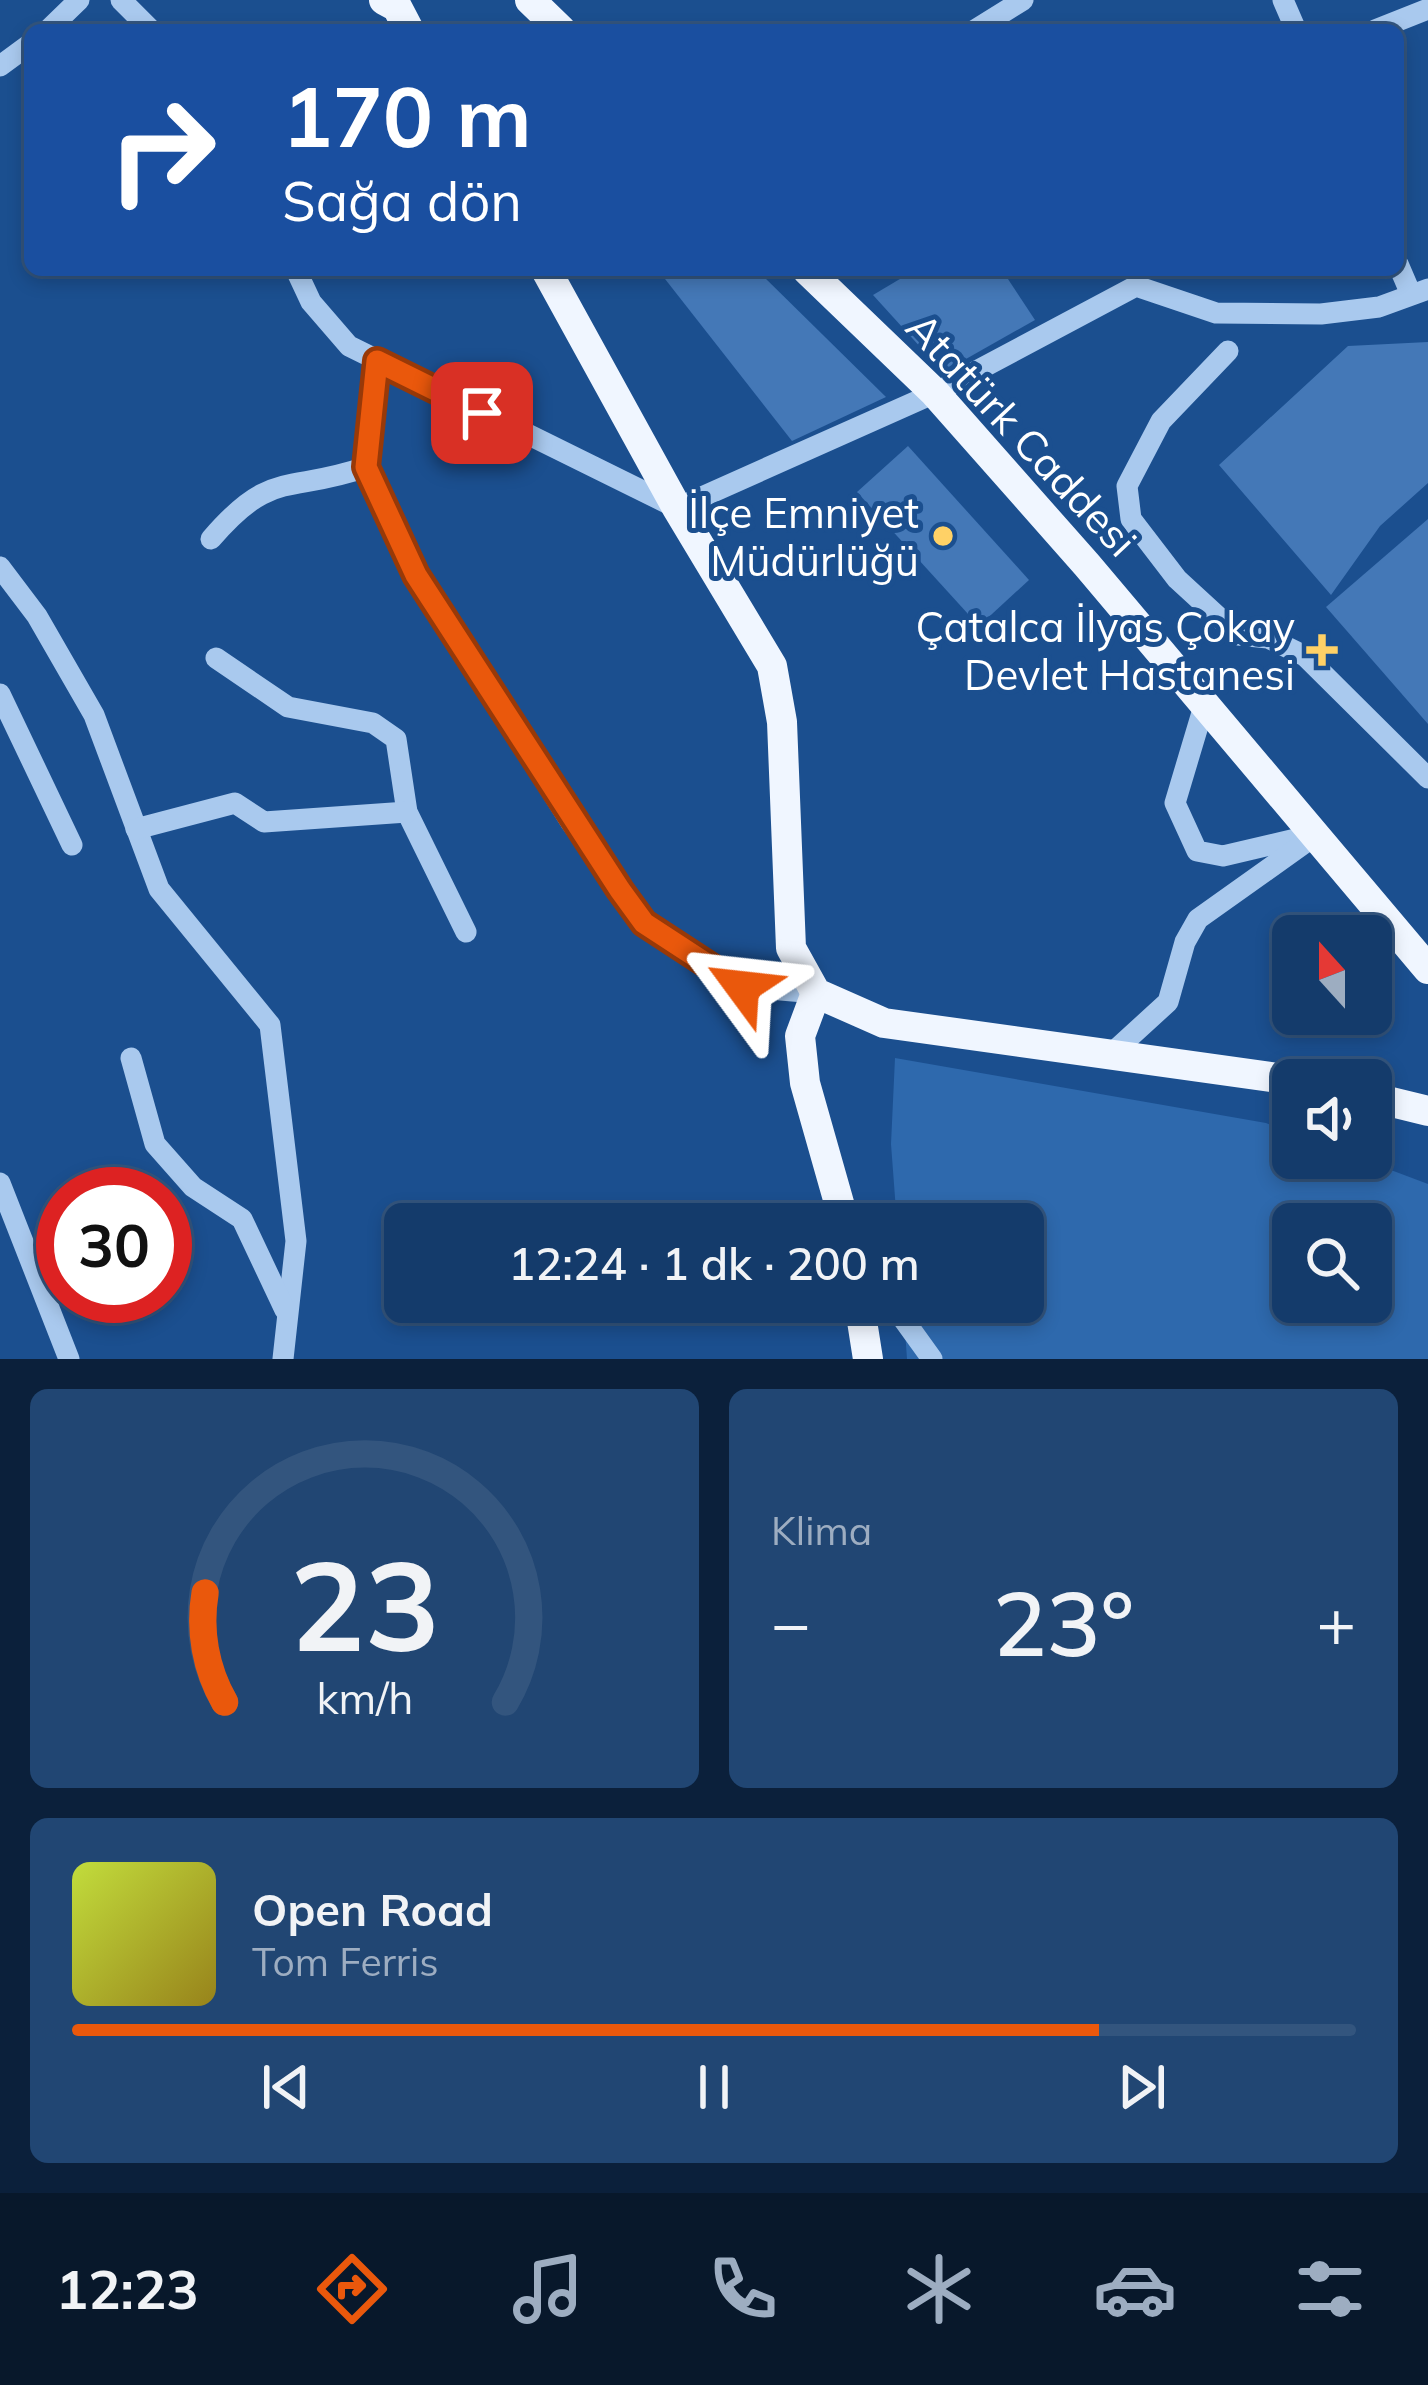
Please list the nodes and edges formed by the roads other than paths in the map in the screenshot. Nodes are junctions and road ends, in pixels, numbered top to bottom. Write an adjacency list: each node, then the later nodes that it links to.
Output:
1 (80, 0): 6 (street)
2 (122, 0): 7 (street)
3 (530, 0): 8 (main road)
4 (1023, 0): 9 (street)
5 (1428, 9): 10 (street)
6 (54, 24)
7 (145, 24)
8 (555, 24)
9 (990, 24)
10 (1390, 24)
11 (299, 276): 17 (street)
12 (557, 276): 20 (main road)
13 (813, 276): 18 (main road, Atatürk Caddesi)
14 (1132, 278): 15 (street); 18 (street)
15 (1419, 291)
16 (1228, 352): 26 (street)
17 (377, 361): 19 (street); 20 (street)
18 (935, 394): 20 (street); 25 (main road, Atatürk Caddesi)
19 (366, 467): 21 (street); 35 (street)
20 (676, 508): 35 (main road)
21 (211, 538)
22 (0, 566): 28 (street)
23 (216, 658): 27 (street)
24 (0, 694): 30 (street)
25 (1204, 706): 29 (main road, Atatürk Caddesi); 29 (street)
26 (1428, 778)
27 (407, 812): 28 (street); 31 (street)
28 (136, 829): 43 (street)
29 (1316, 835): 32 (main road, Atatürk Caddesi); 36 (street)
30 (72, 845)
31 (466, 932)
32 (1401, 935): 33 (main road); 34 (main road)
33 (1428, 956)
34 (1428, 969)
35 (816, 993): 36 (main road); 42 (main road)
36 (1110, 1054): 38 (main road)
37 (131, 1058): 43 (street)
38 (1272, 1078)
39 (1392, 1102): 40 (main road)
40 (1428, 1111)
41 (0, 1183): 46 (street)
42 (839, 1203)
43 (285, 1311): 47 (street)
44 (862, 1323): 48 (main road)
45 (906, 1323): 49 (street)
46 (66, 1358)
47 (283, 1359)
48 (868, 1359)
49 (932, 1359)

